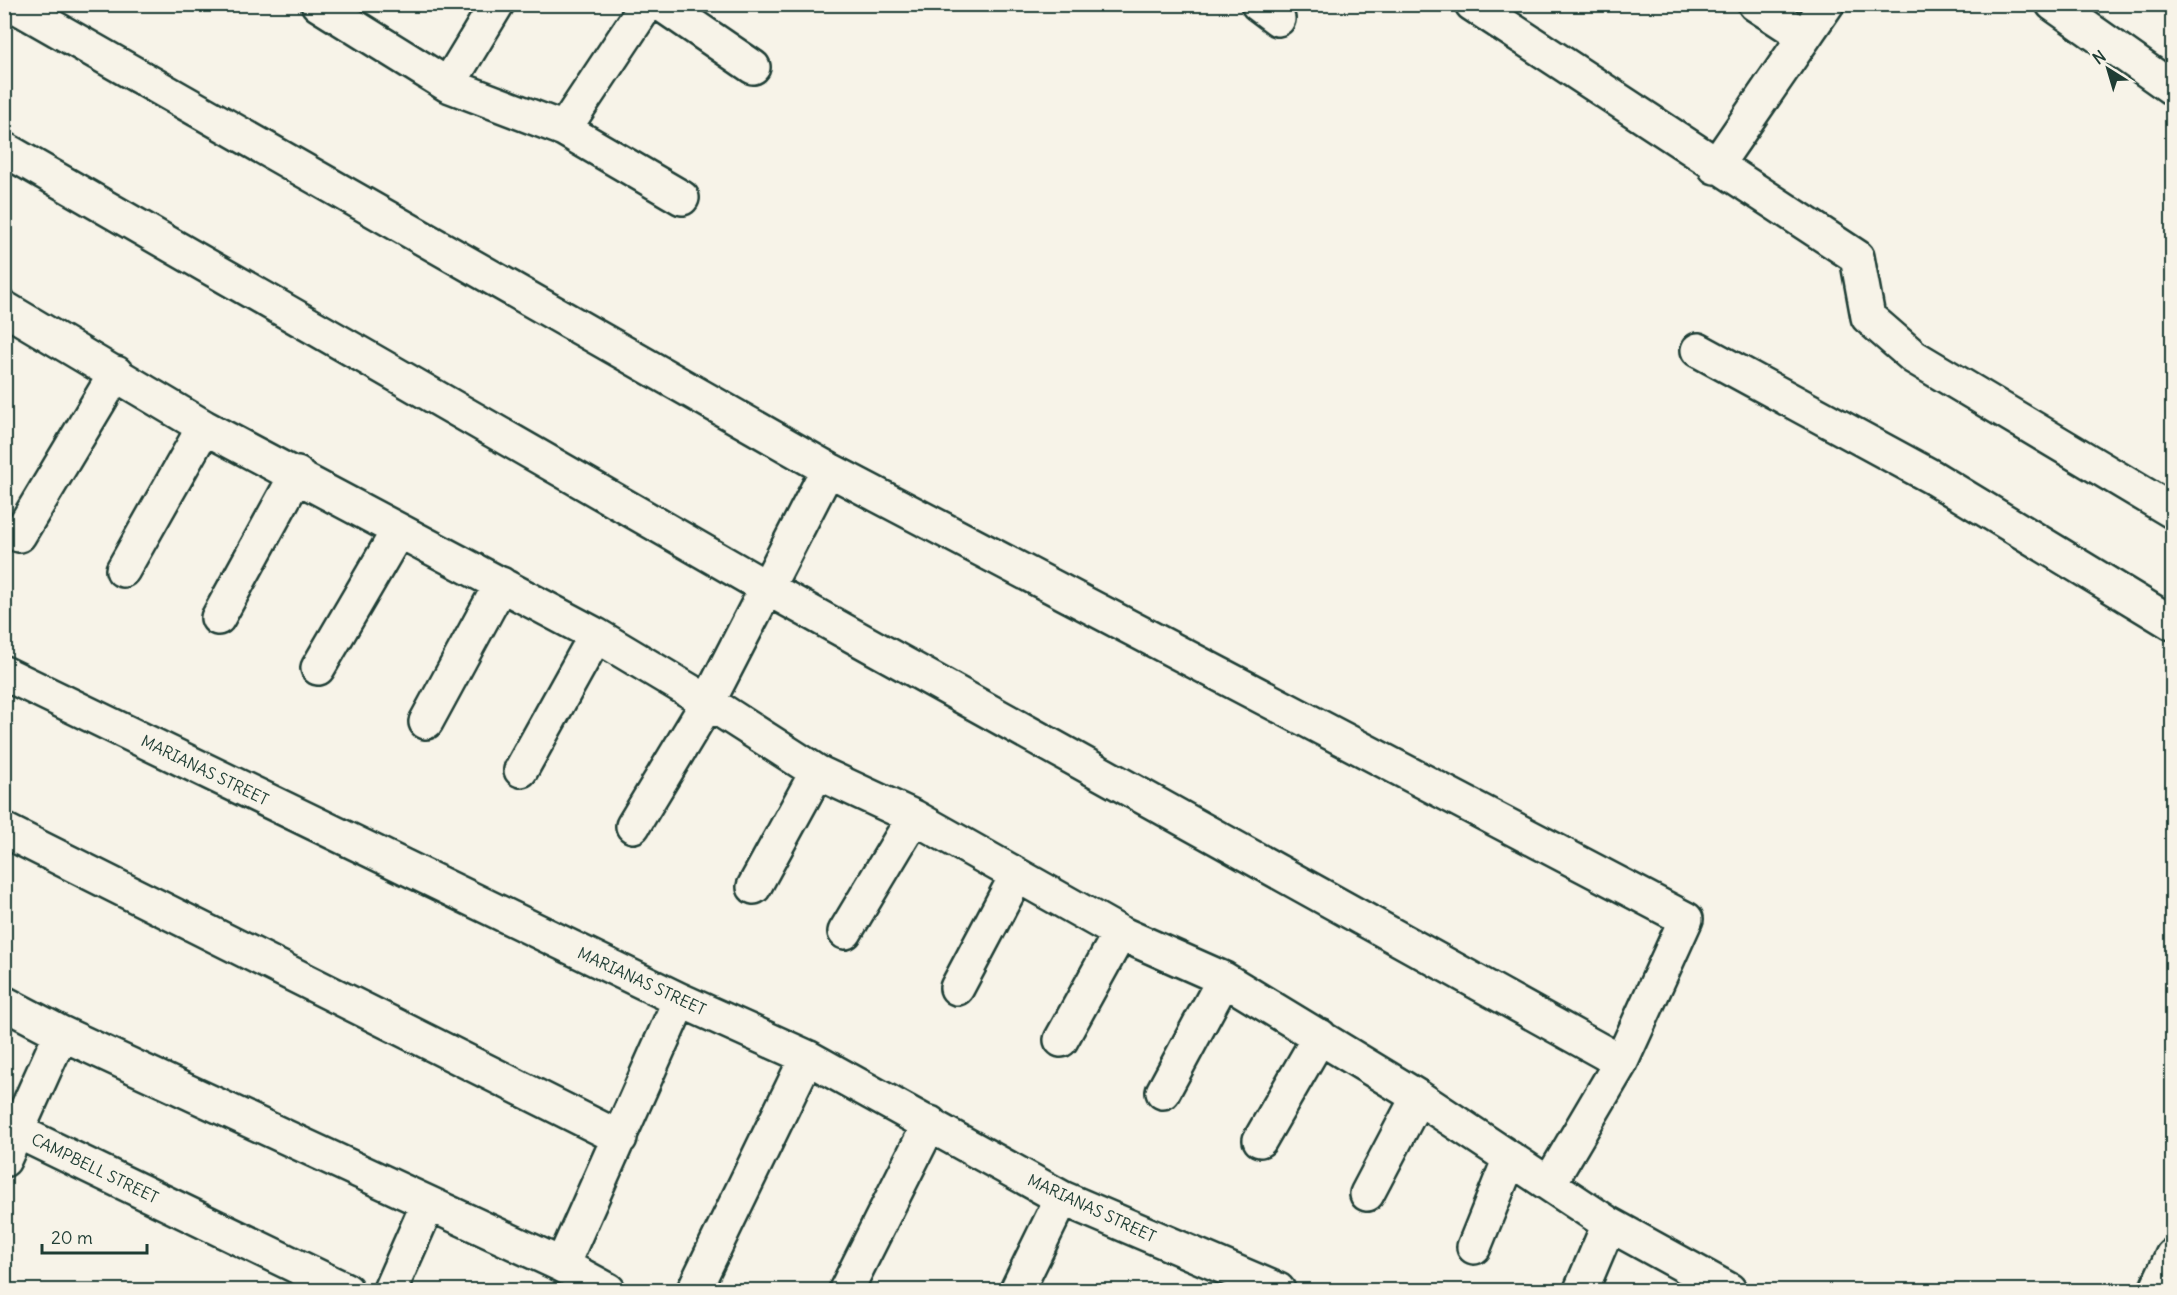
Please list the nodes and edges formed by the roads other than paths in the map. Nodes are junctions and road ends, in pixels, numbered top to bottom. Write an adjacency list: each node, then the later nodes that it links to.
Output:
1 (11, 4): 10 (street); 23 (street)
2 (496, 4): 13 (street)
3 (646, 4): 15 (street)
4 (661, 4): 12 (street)
5 (1472, 4): 17 (street)
6 (1755, 4): 11 (street)
7 (1827, 4): 11 (street)
8 (2053, 4): 14 (street)
9 (322, 5): 13 (street)
10 (4, 16)
11 (1804, 36): 17 (street)
12 (753, 67)
13 (448, 84): 15 (street)
14 (2172, 88)
15 (564, 129): 18 (street)
16 (4, 149): 30 (street)
17 (1715, 167): 25 (street)
18 (682, 198)
19 (4, 308): 21 (street)
20 (1698, 350): 32 (street)
21 (116, 373): 22 (street); 27 (street)
22 (204, 426): 24 (street); 28 (street)
23 (828, 469): 30 (street); 55 (street)
24 (297, 474): 26 (street); 31 (street)
25 (2172, 511)
26 (398, 531): 29 (street); 34 (street)
27 (20, 535)
28 (123, 570)
29 (501, 584): 33 (street); 37 (street)
30 (767, 588): 36 (street); 55 (street)
31 (218, 618)
32 (2172, 623)
33 (596, 635): 36 (street); 38 (street)
34 (318, 668)
35 (4, 673): 49 (street, MARIANAS STREET)
36 (708, 702): 39 (street); 41 (street)
37 (426, 722)
38 (521, 770)
39 (817, 772): 40 (street); 44 (street)
40 (914, 817): 43 (street); 45 (street)
41 (633, 826)
42 (4, 830): 60 (street)
43 (1017, 875): 46 (street); 48 (street)
44 (754, 887)
45 (844, 932)
46 (1120, 933): 47 (street); 53 (street)
47 (1224, 979): 52 (street); 56 (street)
48 (957, 988)
49 (680, 1000): 54 (street, MARIANAS STREET); 60 (street)
50 (4, 1003): 51 (street)
51 (61, 1033): 59 (street); 67 (street)
52 (1320, 1036): 57 (street); 61 (street)
53 (1061, 1040)
54 (807, 1057): 58 (street, MARIANAS STREET); 75 (street)
55 (1621, 1062): 64 (street)
56 (1163, 1092)
57 (1418, 1097): 62 (street); 65 (street)
58 (930, 1123): 66 (street, MARIANAS STREET); 76 (street)
59 (11, 1128): 63 (street); 72 (street, CAMPBELL STREET)
60 (620, 1138): 71 (street)
61 (1260, 1140)
62 (1510, 1158): 64 (street); 69 (street)
63 (4, 1160)
64 (1549, 1184): 68 (street)
65 (1367, 1194)
66 (1062, 1198): 77 (street); 78 (street, MARIANAS STREET)
67 (428, 1204): 71 (street); 73 (street)
68 (1609, 1224): 79 (street); 80 (street)
69 (1474, 1247)
70 (2172, 1256): 81 (street)
71 (562, 1265): 74 (street)
72 (346, 1290)
73 (390, 1290)
74 (608, 1290)
75 (694, 1290)
76 (846, 1290)
77 (1017, 1290)
78 (1278, 1290)
79 (1581, 1290)
80 (1729, 1290)
81 (2156, 1290)

